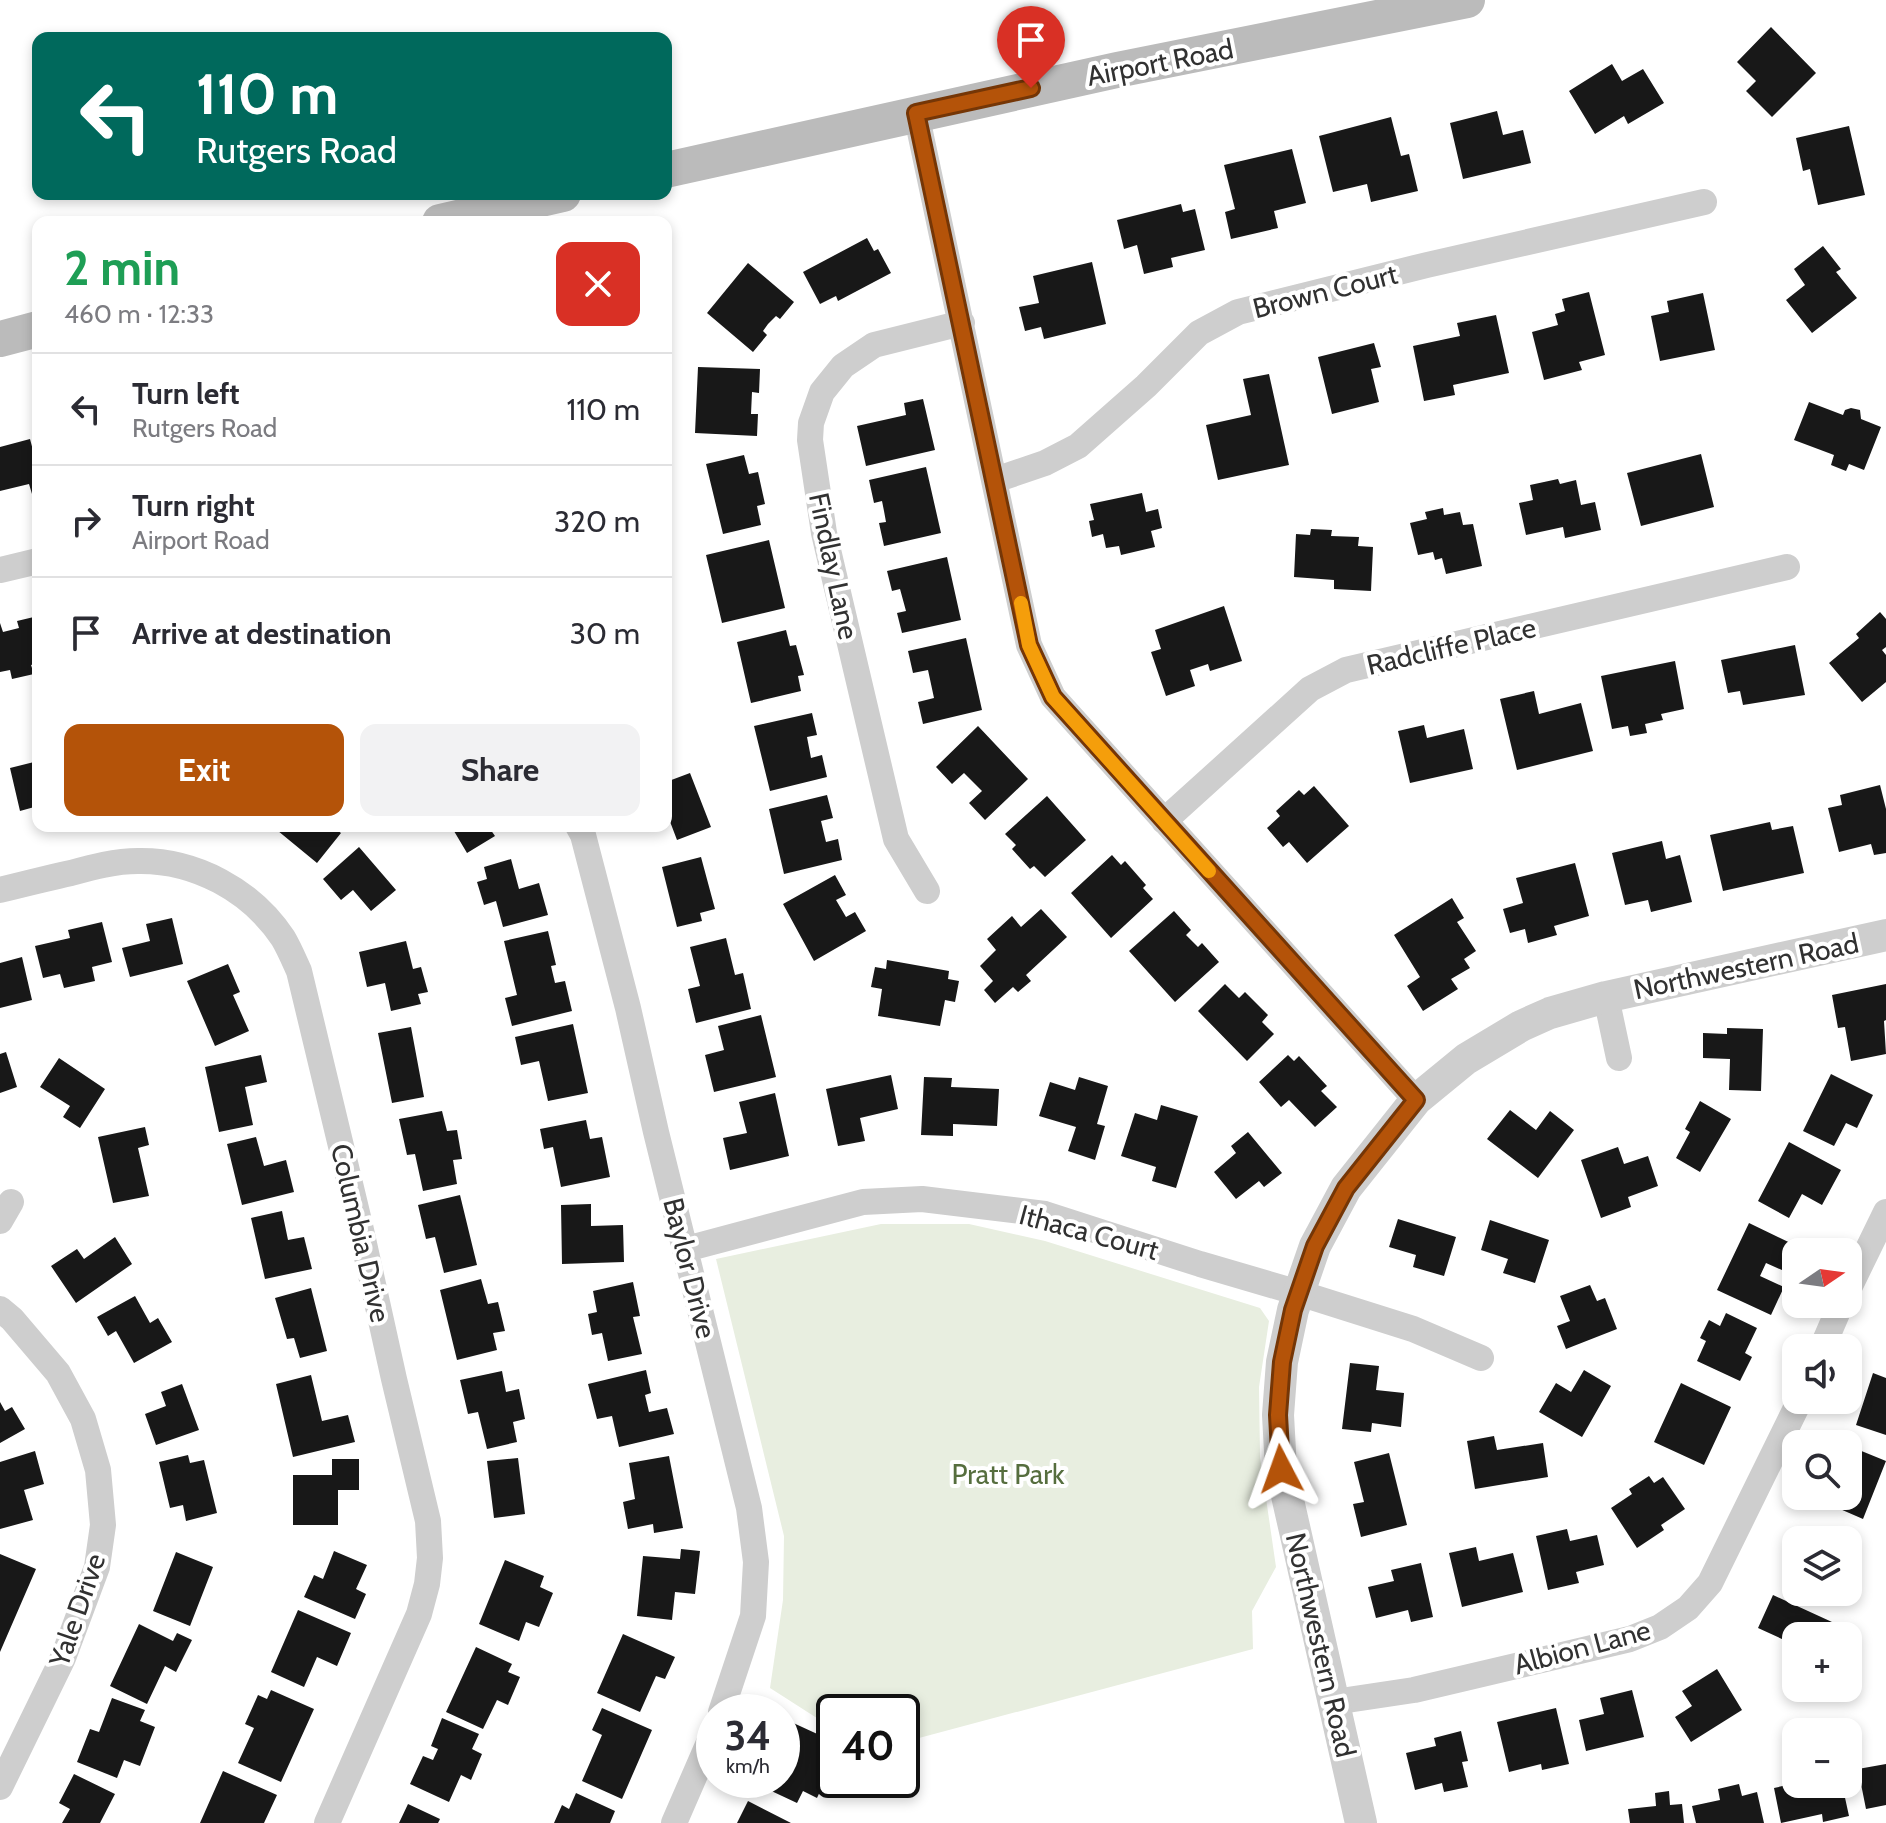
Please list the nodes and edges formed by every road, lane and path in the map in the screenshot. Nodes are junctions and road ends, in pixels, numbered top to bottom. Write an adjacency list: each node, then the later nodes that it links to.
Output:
1 (1467, 0): 2 (main road, Airport Road)
2 (916, 113): 3 (main road, Airport Road); 7 (street)
3 (672, 169)
4 (537, 200): 6 (main road)
5 (1704, 202): 10 (street, Brown Court)
6 (466, 216)
7 (962, 323): 10 (street); 17 (street, Findlay Lane)
8 (32, 331): 9 (main road)
9 (0, 339)
10 (995, 480): 14 (street)
11 (32, 562): 13 (street)
12 (1787, 567): 14 (street, Radcliffe Place)
13 (0, 570)
14 (1164, 821): 21 (street)
15 (581, 832): 23 (street, Baylor Drive)
16 (0, 890): 33 (street, Columbia Drive)
17 (927, 891)
18 (1886, 935): 19 (street, Northwestern Road)
19 (1606, 997): 20 (street, Northwestern Road); 21 (street, Northwestern Road)
20 (1619, 1058)
21 (1416, 1100): 25 (street, Northwestern Road)
22 (1886, 1212): 24 (street)
23 (686, 1249): 25 (street, Ithaca Court); 29 (street, Baylor Drive)
24 (1862, 1261)
25 (1299, 1293): 27 (street, Ithaca Court); 30 (street, Northwestern Road)
26 (0, 1309): 32 (street, Yale Drive)
27 (1481, 1358)
28 (1793, 1414): 30 (street, Albion Lane)
29 (727, 1694)
30 (1334, 1702): 35 (street, Northwestern Road)
31 (696, 1772): 34 (street)
32 (0, 1787)
33 (327, 1823)
34 (674, 1823)
35 (1361, 1823)

